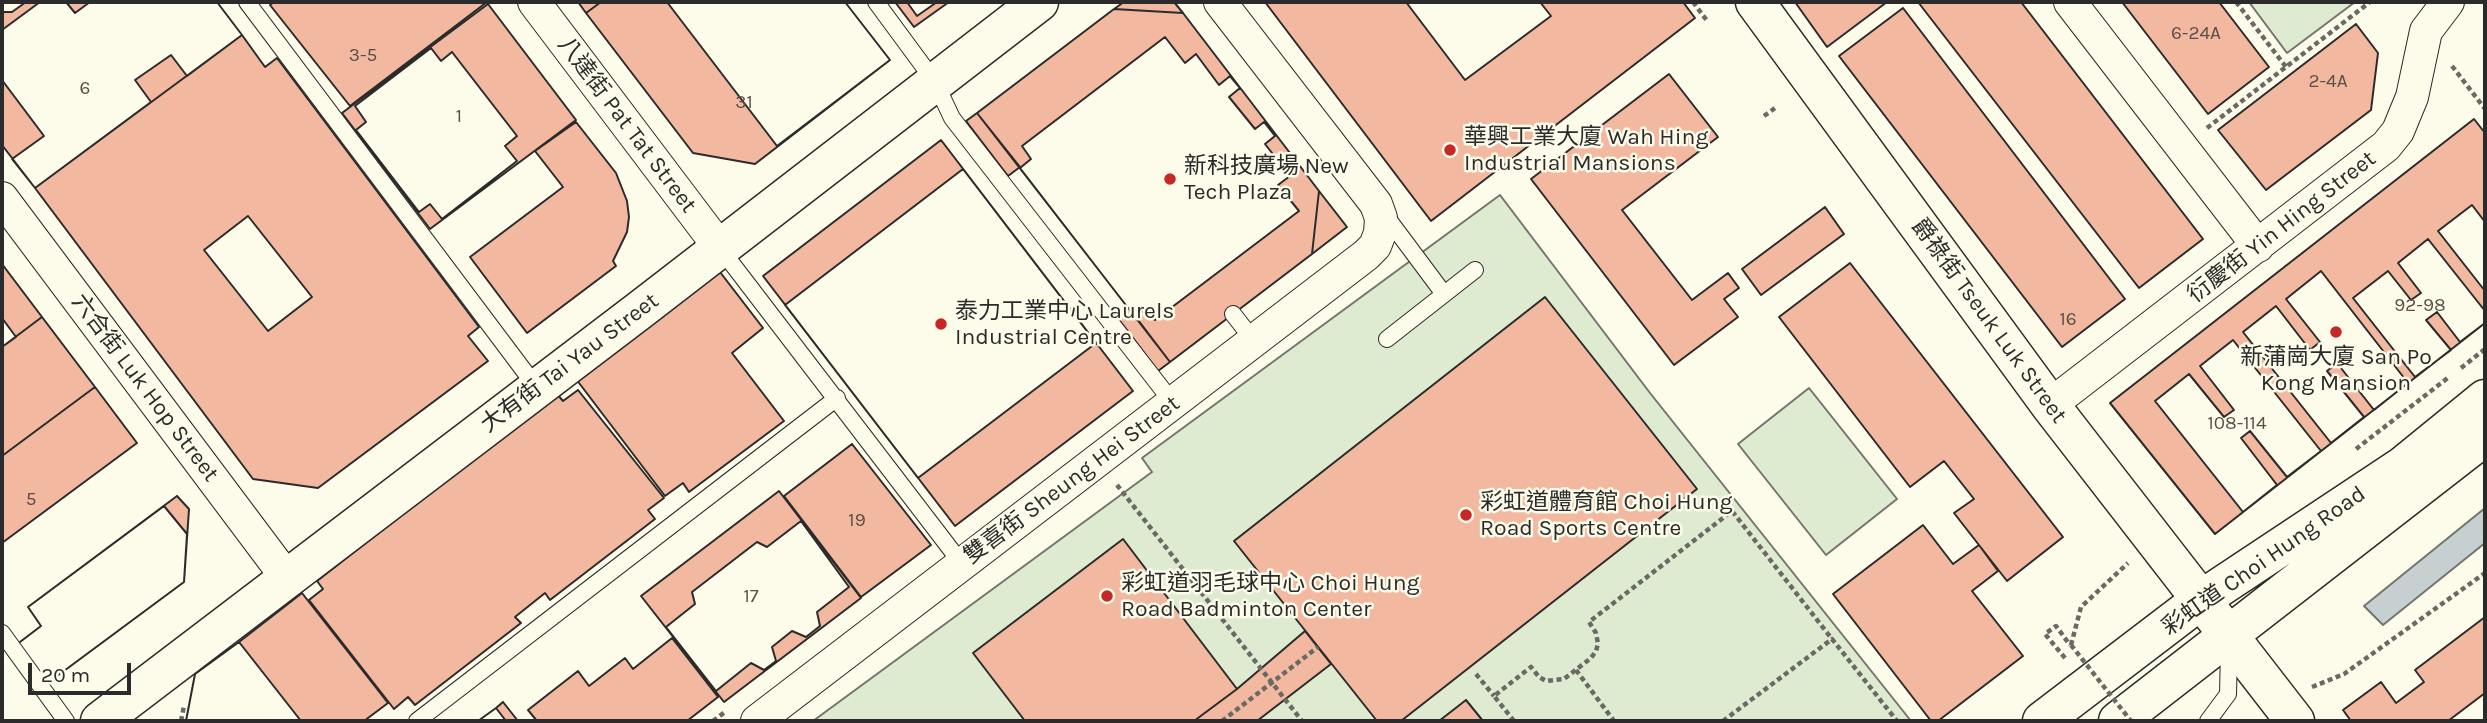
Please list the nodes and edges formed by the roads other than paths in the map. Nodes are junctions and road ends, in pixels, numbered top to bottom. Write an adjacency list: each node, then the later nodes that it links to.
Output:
1 (247, 2): 19 (lane)
2 (534, 2): 13 (street, 八達街 Pat Tat Street)
3 (876, 2): 9 (lane)
4 (1039, 2): 9 (street, 大有街 Tai Yau Street)
5 (1220, 2): 11 (street)
6 (1755, 2): 23 (street, 爵祿街 Tseuk Luk Street)
7 (2070, 2): 12 (street)
8 (2448, 2): 12 (street, 衍慶街 Yin Hing Street)
9 (935, 82): 13 (street, 大有街 Tai Yau Street); 22 (lane)
10 (2, 198): 26 (street, 六合街 Luk Hop Street)
11 (1378, 218): 15 (lane); 18 (street, 雙喜街 Sheung Hei Street)
12 (2258, 246): 23 (street, 衍慶街 Yin Hing Street)
13 (720, 248): 19 (street, 大有街 Tai Yau Street); 20 (lane)
14 (1475, 270): 15 (lane)
15 (1444, 294): 17 (lane)
16 (1233, 314): 18 (lane)
17 (1387, 339)
18 (1254, 341): 22 (street, 雙喜街 Sheung Hei Street)
19 (537, 388): 26 (street, 大有街 Tai Yau Street)
20 (836, 398): 25 (lane); 33 (lane)
21 (2485, 399): 27 (street, 彩虹道 Choi Hung Road)
22 (1173, 403): 25 (street, 雙喜街 Sheung Hei Street)
23 (2050, 405): 27 (street, 爵祿街 Tseuk Luk Street)
24 (2485, 436): 29 (street, 彩虹道 Choi Hung Road)
25 (962, 564): 34 (street, 雙喜街 Sheung Hei Street)
26 (287, 578): 31 (street, 大有街 Tai Yau Street)
27 (2202, 600): 29 (street, 爵祿街 Tseuk Luk Street); 35 (street, 彩虹道 Choi Hung Road)
28 (2, 634): 32 (lane)
29 (2230, 636): 30 (street, 爵祿街 Tseuk Luk Street); 36 (street, 彩虹道 Choi Hung Road); 37 (lane)
30 (2302, 705)
31 (113, 717)
32 (66, 721)
33 (416, 721)
34 (757, 721)
35 (2042, 721)
36 (2118, 721)
37 (2208, 721)

